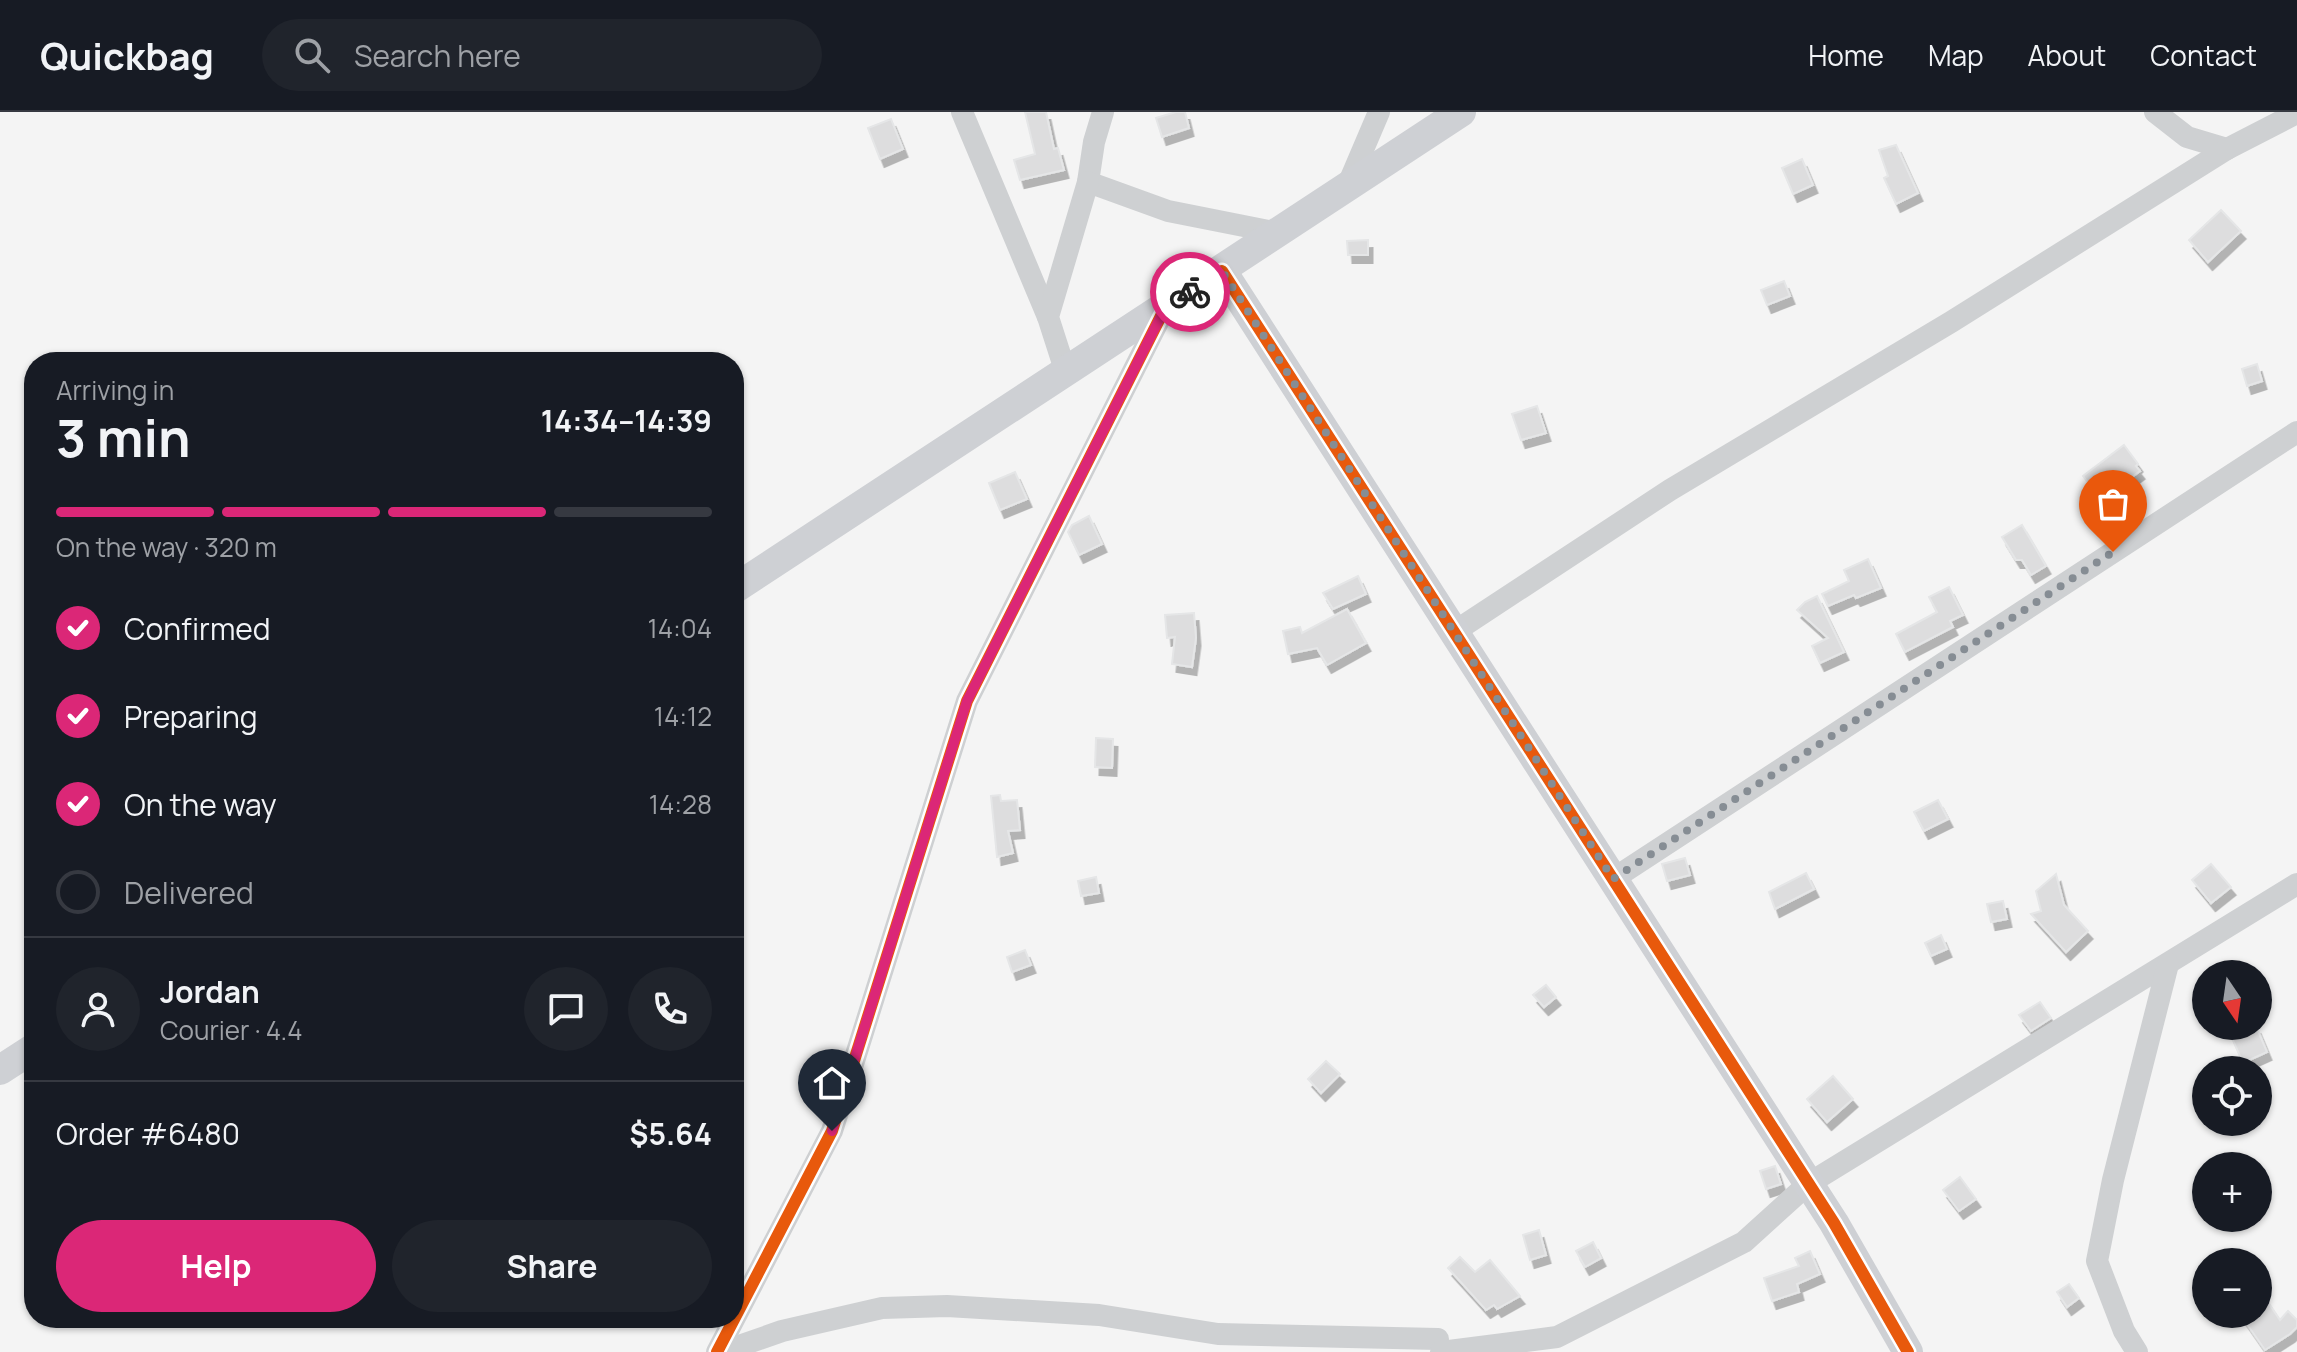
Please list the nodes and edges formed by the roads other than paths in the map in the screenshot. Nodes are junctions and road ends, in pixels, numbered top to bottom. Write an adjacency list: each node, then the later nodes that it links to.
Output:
1 (962, 112): 13 (street)
2 (1103, 112): 8 (street)
3 (1379, 112): 9 (street)
4 (1461, 112): 9 (street)
5 (2155, 112): 7 (street)
6 (2297, 113): 7 (street)
7 (2227, 149): 17 (street)
8 (1088, 182): 10 (street); 13 (street)
9 (1347, 188): 10 (street)
10 (1279, 233): 11 (street)
11 (1222, 271): 12 (street); 17 (street)
12 (1165, 308): 14 (street); 24 (street)
13 (1048, 317): 14 (street)
14 (1066, 373): 16 (street)
15 (2297, 432): 18 (street)
16 (744, 582)
17 (1454, 632): 18 (street)
18 (1613, 879): 23 (street)
19 (2297, 884): 20 (street)
20 (2168, 964): 23 (street); 29 (street)
21 (24, 1054): 22 (street)
22 (0, 1070)
23 (1808, 1184): 26 (street); 28 (street)
24 (744, 1294)
25 (729, 1328): 27 (street)
26 (1440, 1346): 27 (street)
27 (720, 1352)
28 (1908, 1352)
29 (2137, 1352)

